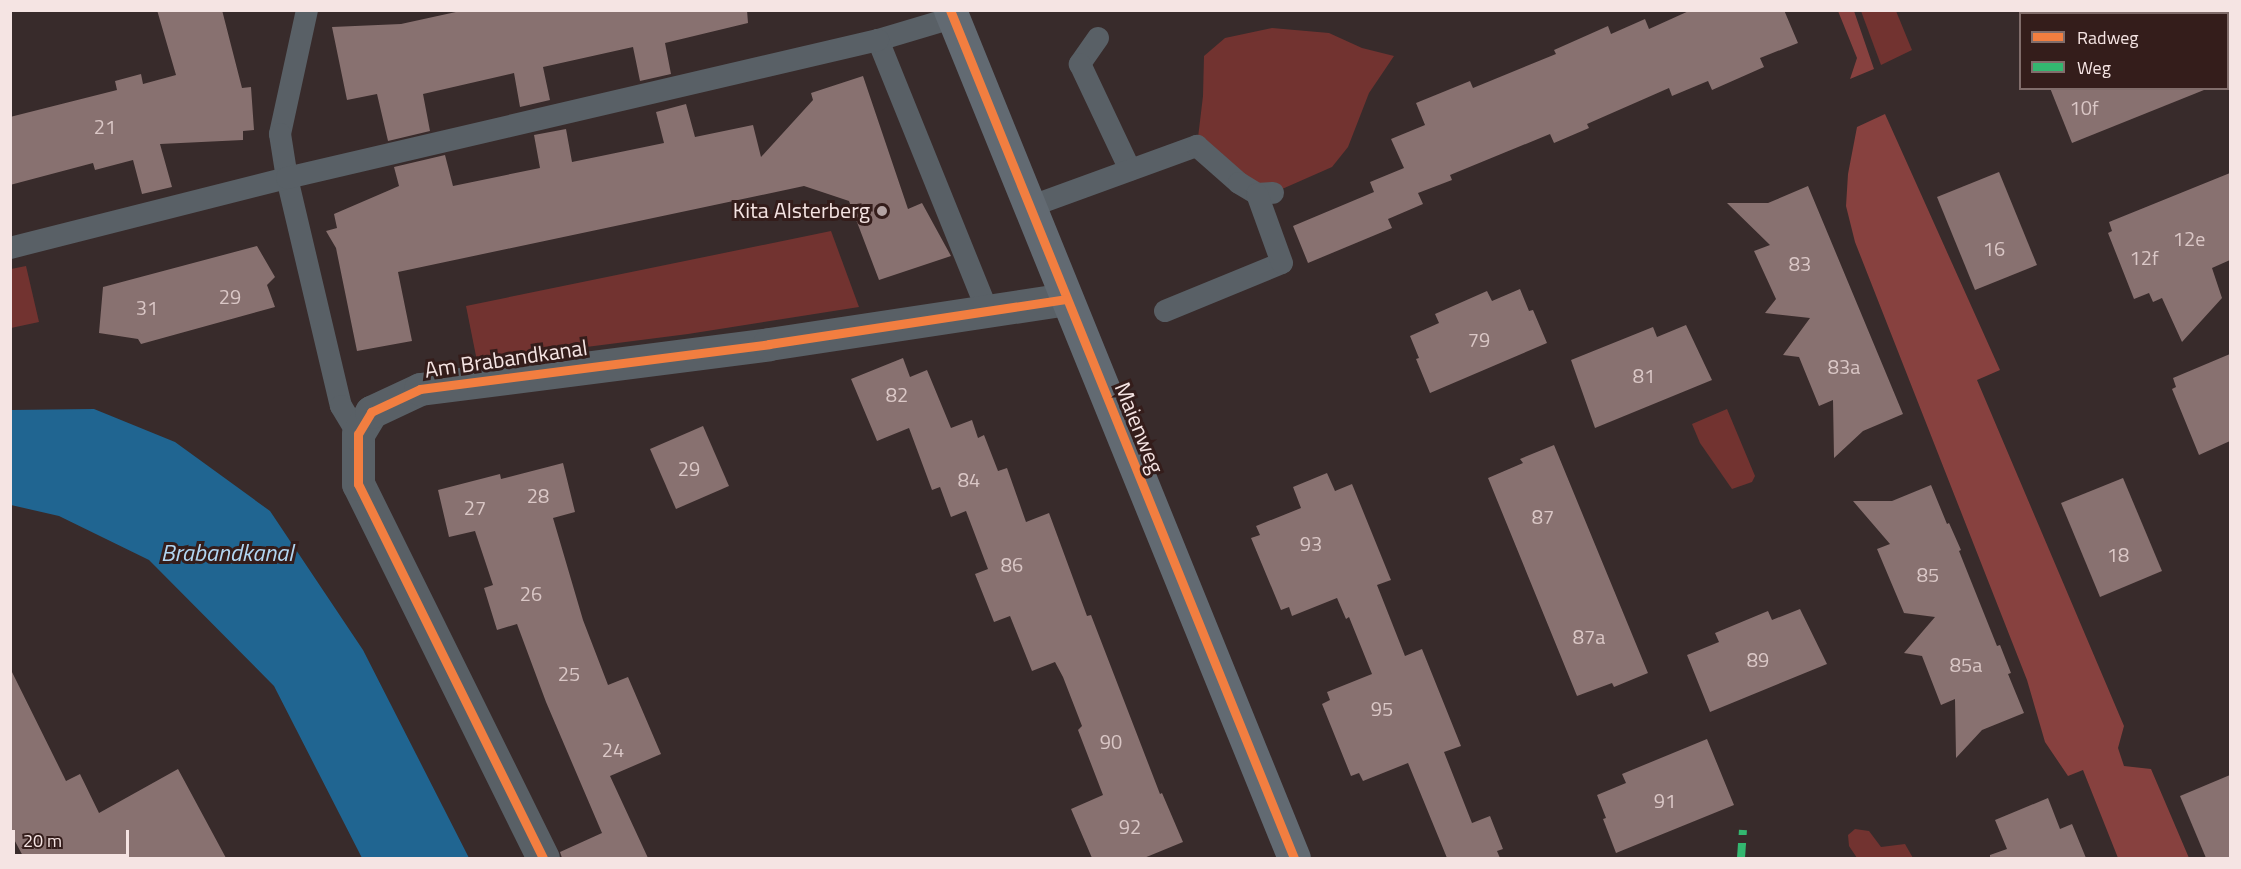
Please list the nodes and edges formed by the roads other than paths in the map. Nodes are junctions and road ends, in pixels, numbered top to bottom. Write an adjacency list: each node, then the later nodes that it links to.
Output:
1 (307, 10): 6 (lane)
2 (951, 14): 4 (lane); 7 (street, Maienweg)
3 (1098, 38): 5 (lane)
4 (878, 40): 6 (lane); 11 (lane)
5 (1130, 170): 7 (lane); 10 (lane)
6 (287, 178): 8 (lane); 12 (lane)
7 (1029, 207): 9 (street, Maienweg)
8 (10, 248)
9 (1066, 299): 11 (street, Am Brabandkanal); 14 (street, Maienweg)
10 (1165, 311)
11 (988, 312): 12 (street, Am Brabandkanal)
12 (358, 434): 13 (street)
13 (543, 858)
14 (1294, 858)

